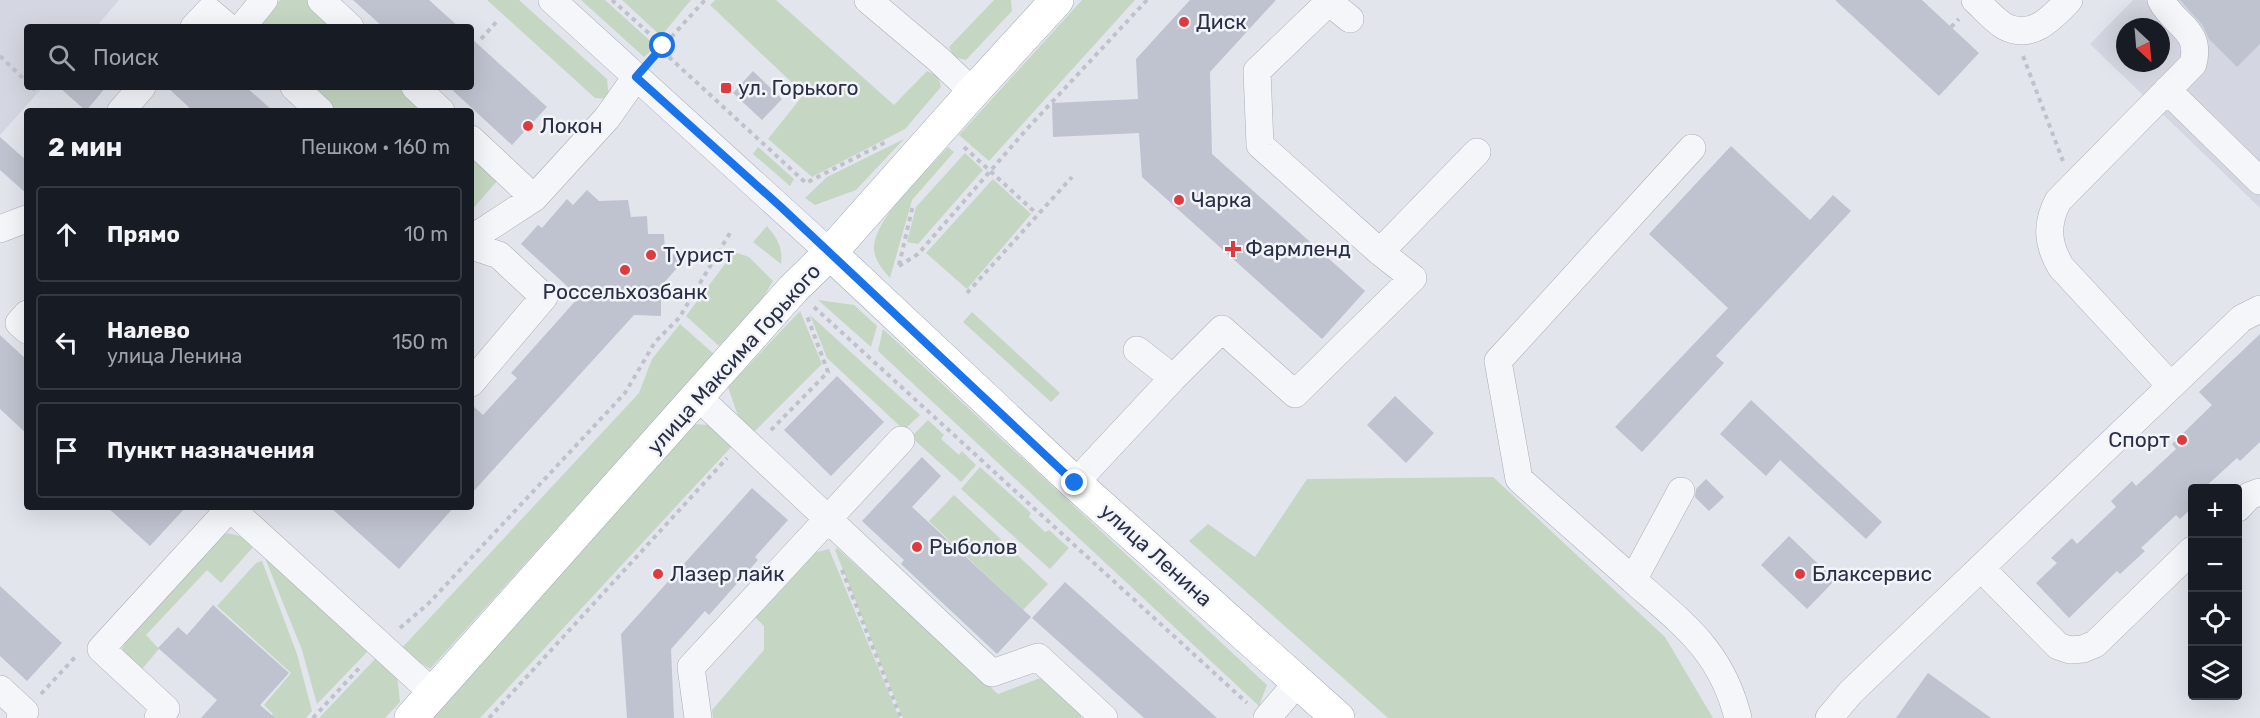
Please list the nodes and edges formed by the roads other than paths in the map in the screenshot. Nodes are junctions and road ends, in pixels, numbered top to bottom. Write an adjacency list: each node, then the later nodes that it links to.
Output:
1 (264, 0): 12 (street)
2 (321, 0): 13 (street)
3 (552, 0): 14 (street, улица Ленина)
4 (868, 0): 19 (street)
5 (1976, 0): 6 (street)
6 (2069, 0)
7 (2161, 0): 18 (street)
8 (1047, 3): 19 (main road, улица Максима Горького)
9 (1336, 7): 32 (street)
10 (197, 24): 11 (street)
11 (224, 24)
12 (244, 24)
13 (347, 24)
14 (636, 77): 27 (street); 33 (street, улица Ленина)
15 (139, 90): 20 (street)
16 (297, 90): 21 (street)
17 (418, 90): 22 (street)
18 (2168, 90): 26 (street); 38 (street)
19 (973, 92): 33 (main road, улица Максима Горького)
20 (124, 108)
21 (317, 108)
22 (438, 108)
23 (474, 142): 27 (street)
24 (1692, 148): 50 (street)
25 (1477, 152): 32 (street)
26 (2260, 181)
27 (534, 198): 30 (street)
28 (24, 220): 29 (street)
29 (0, 229)
30 (474, 237)
31 (474, 247): 37 (street)
32 (1380, 252): 36 (street)
33 (830, 254): 39 (main road, улица Максима Горького); 41 (main road, улица Ленина)
34 (2260, 309): 38 (street)
35 (1137, 350): 36 (street)
36 (1173, 378): 41 (street)
37 (474, 379)
38 (2171, 386): 49 (street)
39 (698, 397): 47 (street); 53 (main road, улица Максима Горького)
40 (901, 440): 47 (street)
41 (1075, 483): 51 (main road, улица Ленина)
42 (1681, 491): 50 (street)
43 (2260, 492): 44 (street)
44 (2242, 504)
45 (228, 510): 56 (street)
46 (232, 510): 53 (street)
47 (835, 528): 58 (street); 59 (street)
48 (2188, 555): 49 (street)
49 (1981, 568): 62 (street)
50 (1633, 580): 61 (street)
51 (1298, 682): 54 (street); 60 (main road, улица Ленина)
52 (0, 690): 55 (street)
53 (433, 693): 57 (main road, улица Максима Горького)
54 (1261, 714)
55 (20, 718)
56 (158, 718)
57 (411, 718)
58 (698, 718)
59 (1104, 718)
60 (1338, 718)
61 (1738, 718)
62 (1828, 718)

